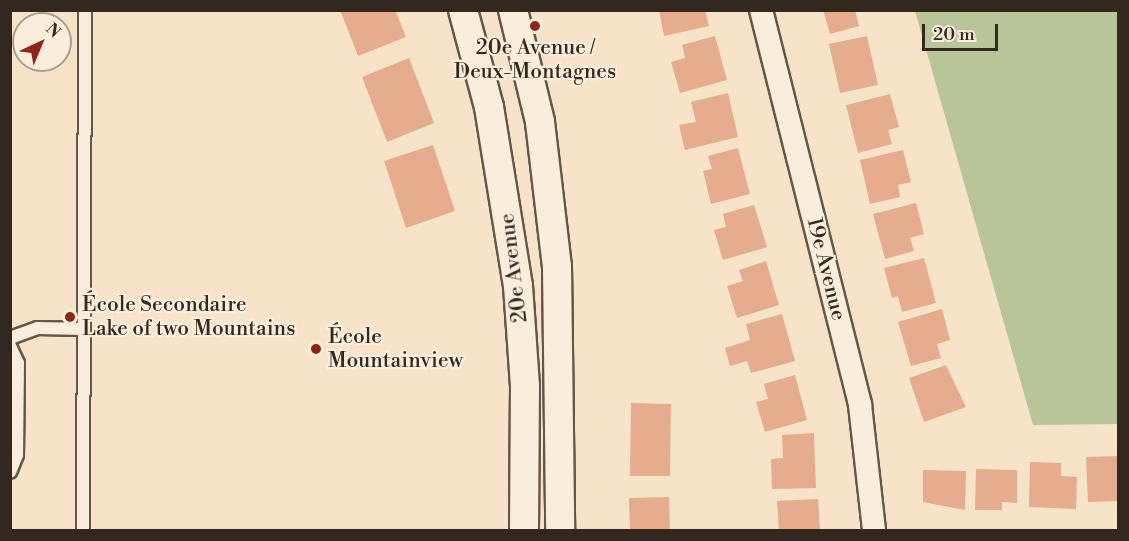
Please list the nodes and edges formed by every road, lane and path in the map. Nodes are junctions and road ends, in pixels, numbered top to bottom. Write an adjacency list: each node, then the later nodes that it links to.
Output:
1 (85, 10): 5 (lane)
2 (463, 10): 10 (street, 20e Avenue)
3 (513, 10): 11 (street, 20e Avenue)
4 (761, 10): 12 (street, 19e Avenue)
5 (84, 329): 6 (lane); 9 (lane)
6 (10, 338)
7 (10, 346): 8 (lane)
8 (10, 472)
9 (83, 531)
10 (524, 531)
11 (560, 531)
12 (874, 531)

